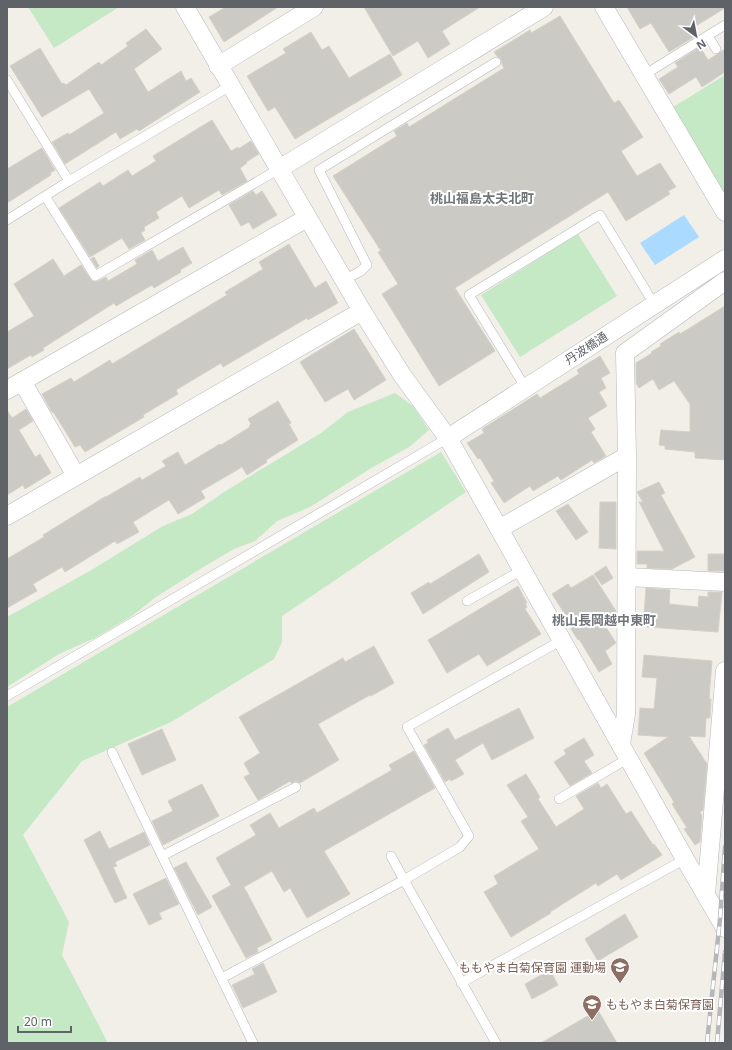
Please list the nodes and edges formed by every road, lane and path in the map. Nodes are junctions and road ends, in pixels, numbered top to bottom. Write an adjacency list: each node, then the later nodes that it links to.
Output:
1 (185, 7): 9 (street)
2 (314, 7): 9 (street)
3 (544, 7): 13 (street)
4 (604, 7): 10 (street)
5 (725, 25): 6 (lane)
6 (708, 36): 7 (lane); 10 (lane)
7 (716, 49)
8 (496, 62): 20 (lane)
9 (218, 66): 12 (street)
10 (644, 75): 16 (street)
11 (7, 80): 14 (lane)
12 (230, 86): 13 (street); 14 (lane)
13 (279, 169): 15 (lane); 17 (street)
14 (69, 181): 15 (lane)
15 (45, 196): 18 (lane)
16 (725, 212)
17 (307, 218): 20 (street); 24 (street)
18 (7, 220)
19 (725, 259): 22 (street, 丹波橋通)
20 (344, 280): 23 (street)
21 (725, 281): 28 (street)
22 (654, 304): 25 (street, 丹波橋通); 25 (lane)
23 (362, 311): 27 (street); 29 (street)
24 (22, 381): 26 (street); 29 (street)
25 (525, 387): 27 (street, 丹波橋通)
26 (7, 390)
27 (448, 438): 31 (street); 38 (lane)
28 (627, 456): 31 (street); 33 (street)
29 (76, 476): 30 (street)
30 (7, 516)
31 (499, 529): 32 (street)
32 (522, 570): 35 (lane); 36 (street)
33 (627, 577): 34 (street); 39 (street)
34 (725, 582)
35 (467, 601)
36 (562, 640): 39 (street); 46 (lane)
37 (725, 671): 47 (street)
38 (7, 696)
39 (625, 751): 42 (lane); 45 (street)
40 (112, 752): 43 (lane)
41 (296, 787): 43 (lane)
42 (559, 798)
43 (162, 856): 49 (lane)
44 (391, 856): 46 (lane)
45 (685, 859): 47 (street); 50 (lane)
46 (404, 880): 49 (lane); 50 (lane)
47 (706, 894): 48 (street)
48 (725, 928)
49 (222, 978): 51 (lane)
50 (461, 982): 52 (lane)
51 (253, 1043)
52 (496, 1043)

